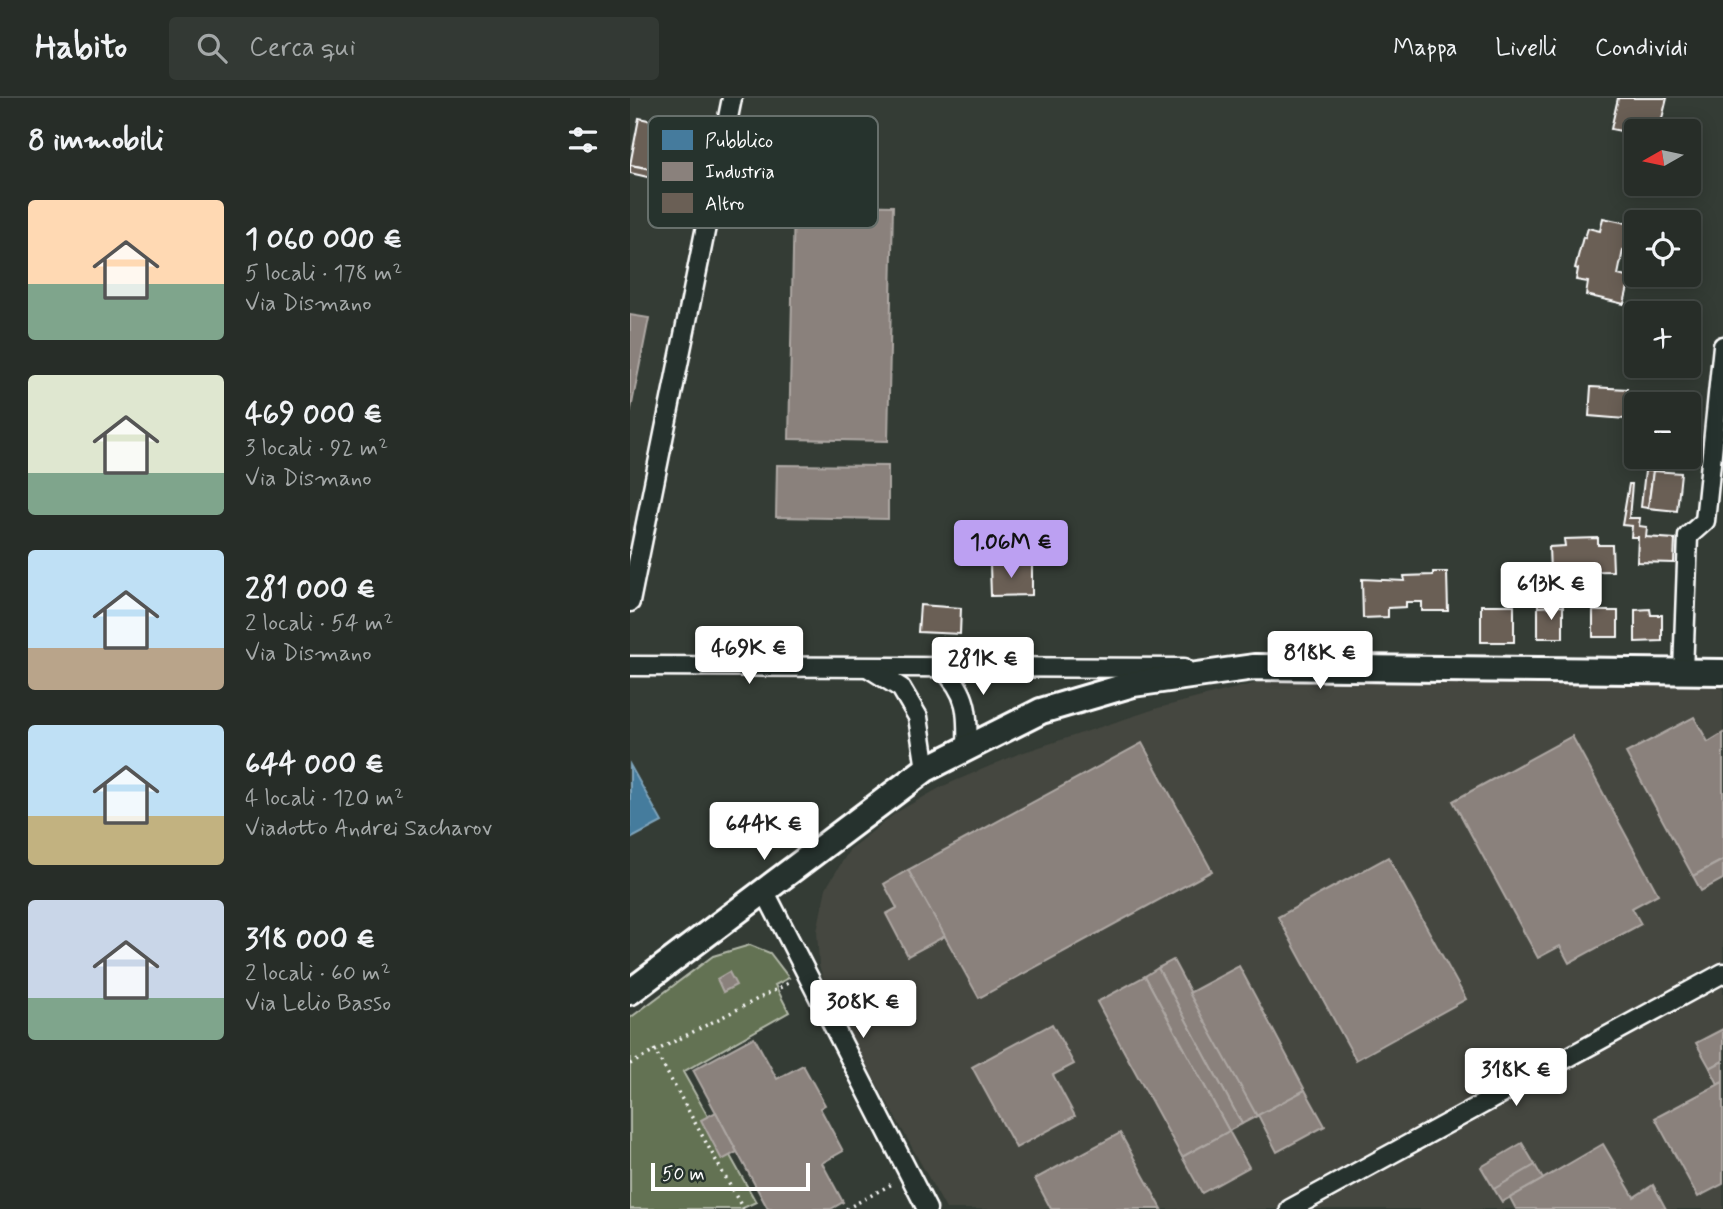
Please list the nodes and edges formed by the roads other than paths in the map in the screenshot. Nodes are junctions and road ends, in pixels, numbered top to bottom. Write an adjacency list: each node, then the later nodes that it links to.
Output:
1 (732, 98): 2 (street)
2 (728, 116)
3 (706, 228): 5 (street)
4 (1723, 346): 10 (street)
5 (630, 601)
6 (630, 666): 8 (street)
7 (1254, 667): 9 (street); 10 (main road); 12 (main road)
8 (869, 668): 9 (street); 13 (street)
9 (942, 668): 12 (street)
10 (1683, 672): 11 (main road)
11 (1723, 672)
12 (967, 749): 13 (main road)
13 (926, 769): 14 (main road)
14 (764, 890): 16 (main road); 17 (street)
15 (1723, 973): 18 (street)
16 (630, 992)
17 (928, 1209)
18 (1290, 1209)

